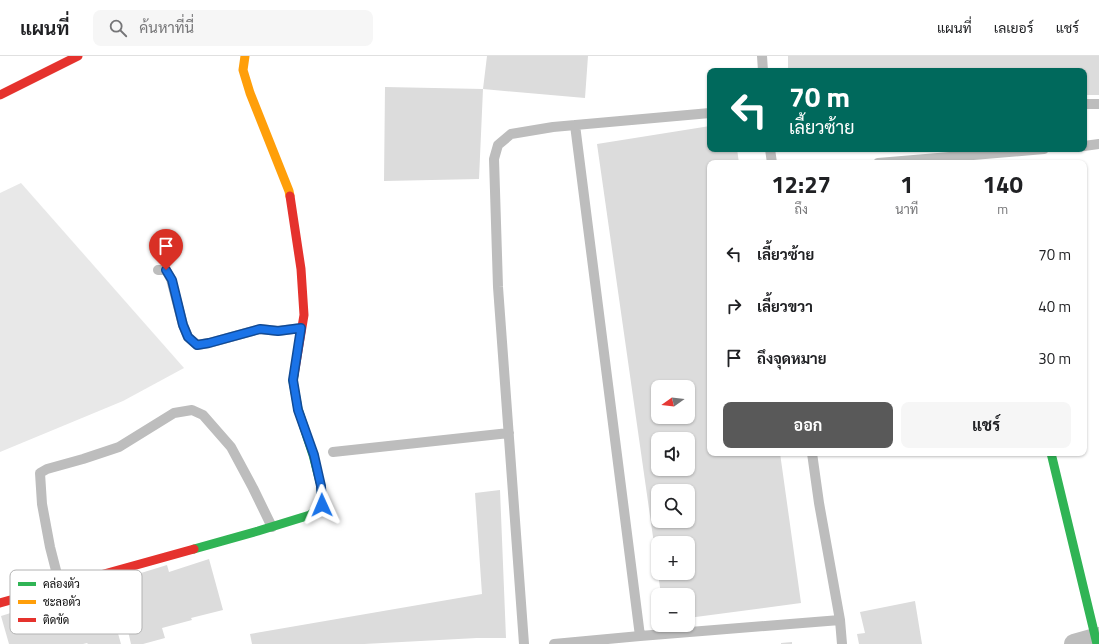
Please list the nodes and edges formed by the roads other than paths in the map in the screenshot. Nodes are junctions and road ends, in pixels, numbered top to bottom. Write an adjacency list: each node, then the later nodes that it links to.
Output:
1 (78, 56): 5 (street)
2 (245, 56): 15 (street)
3 (762, 56): 4 (lane)
4 (763, 68)
5 (0, 94)
6 (1087, 104): 7 (lane)
7 (1099, 104)
8 (707, 113): 9 (lane)
9 (576, 125): 16 (lane); 26 (lane)
10 (1099, 144): 11 (lane)
11 (1087, 146)
12 (1008, 152): 13 (lane)
13 (914, 160)
14 (158, 270): 15 (lane)
15 (301, 328): 20 (street)
16 (508, 433): 17 (lane); 28 (lane)
17 (332, 452)
18 (812, 456): 25 (lane)
19 (1052, 456): 27 (street)
20 (272, 527): 21 (lane); 22 (street)
21 (56, 570)
22 (117, 570)
23 (10, 600): 24 (street)
24 (0, 603)
25 (840, 620): 26 (lane); 30 (lane)
26 (640, 636): 29 (lane)
27 (1097, 640): 31 (street)
28 (524, 644)
29 (554, 644)
30 (842, 644)
31 (1074, 644)

